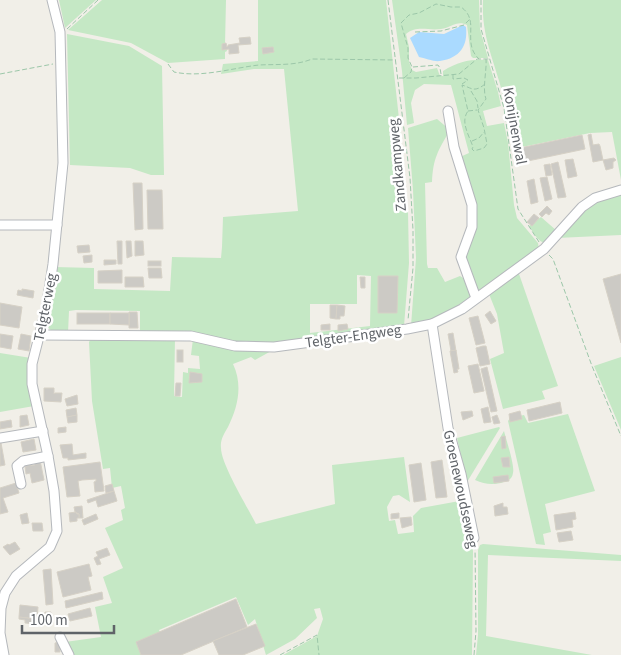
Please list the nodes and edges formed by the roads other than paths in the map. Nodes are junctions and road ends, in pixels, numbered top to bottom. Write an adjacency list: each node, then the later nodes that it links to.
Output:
1 (52, 0): 5 (street, Telgterweg)
2 (448, 111): 6 (street)
3 (621, 190): 6 (street, Telgter-Engweg)
4 (0, 225): 5 (street)
5 (57, 226): 8 (street, Telgterweg)
6 (476, 298): 7 (street, Telgter-Engweg)
7 (432, 324): 8 (street, Telgter-Engweg); 13 (street, Groenewoudseweg)
8 (40, 335): 9 (street, Telgterweg)
9 (43, 431): 10 (street); 11 (street, Telgterweg)
10 (0, 438)
11 (48, 456): 12 (street); 14 (street, Telgterweg)
12 (21, 484)
13 (474, 538)
14 (2, 592): 16 (street, Telgterweg)
15 (60, 636): 17 (street)
16 (4, 655)
17 (69, 655)

